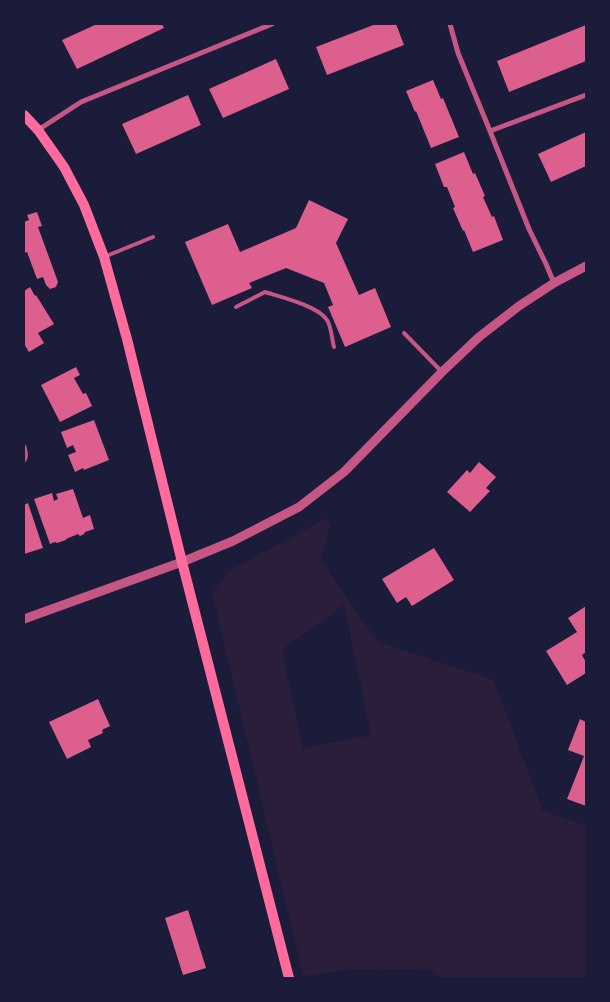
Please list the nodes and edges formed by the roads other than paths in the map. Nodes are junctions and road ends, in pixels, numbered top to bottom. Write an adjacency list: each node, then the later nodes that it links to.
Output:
1 (272, 24): 5 (street)
2 (450, 24): 6 (street)
3 (586, 95): 6 (street)
4 (24, 115): 5 (main road)
5 (38, 130): 8 (main road)
6 (490, 131): 10 (street)
7 (153, 237): 8 (lane)
8 (104, 257): 17 (main road)
9 (586, 266): 10 (street)
10 (554, 283): 14 (street)
11 (236, 307): 13 (lane)
12 (404, 334): 14 (lane)
13 (334, 347)
14 (442, 372): 17 (street)
15 (24, 447): 16 (street)
16 (24, 460)
17 (182, 562): 18 (street); 19 (main road)
18 (24, 619)
19 (288, 978)

